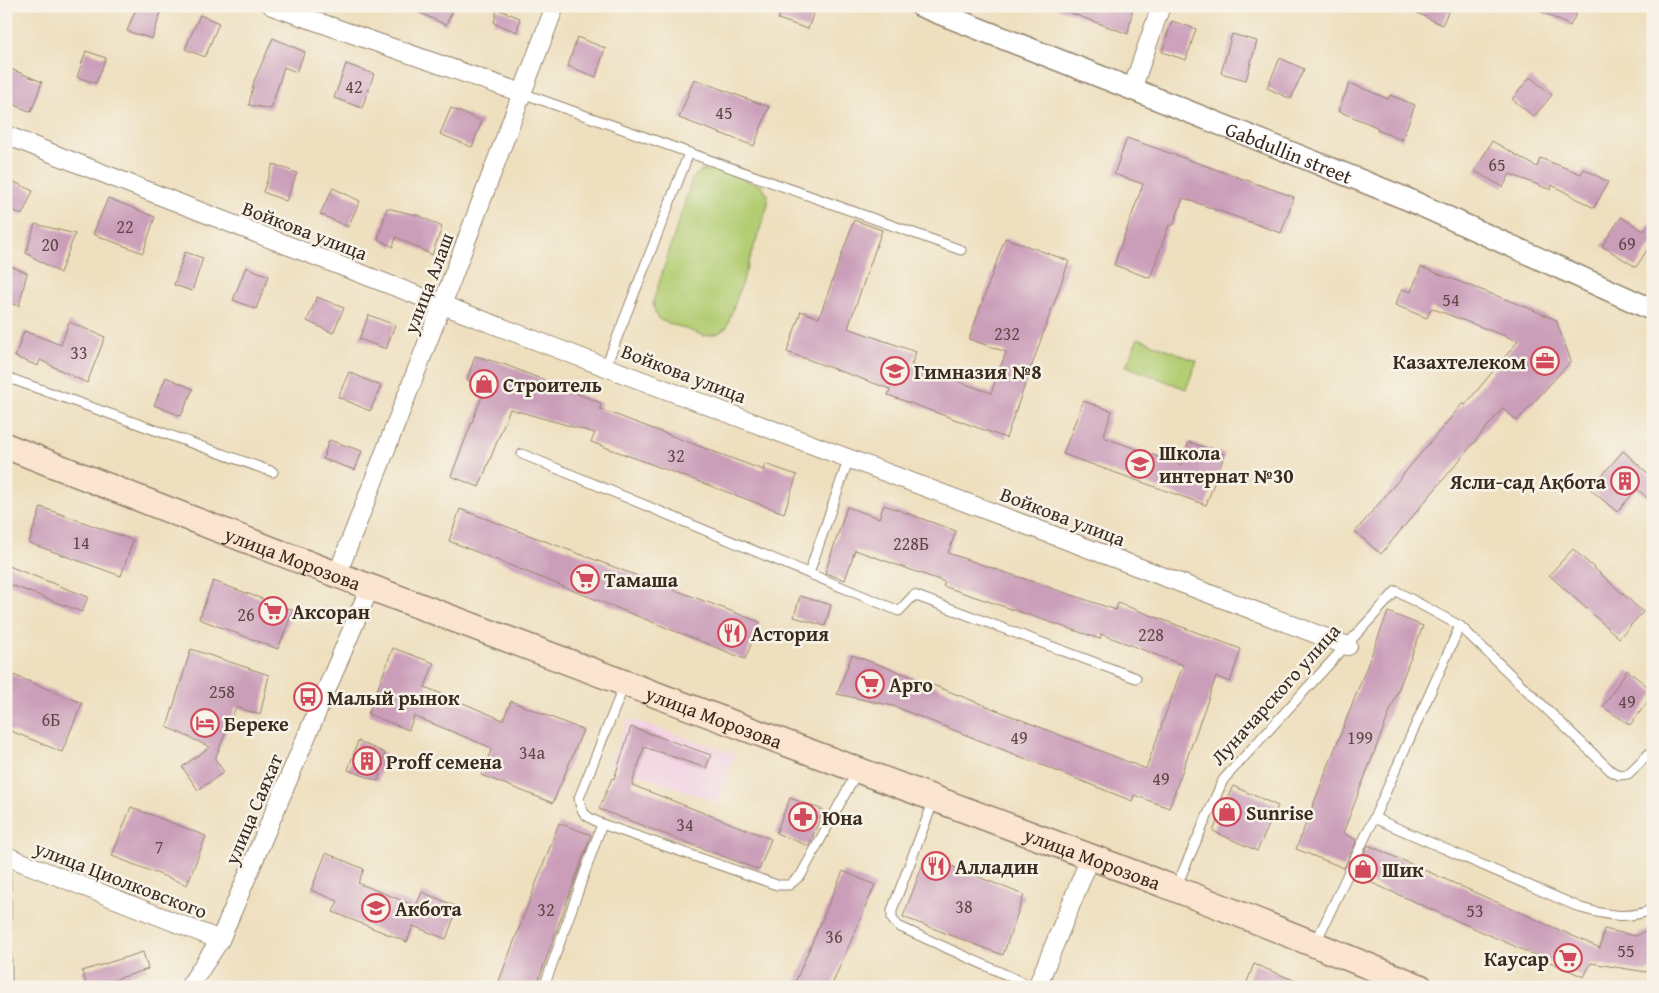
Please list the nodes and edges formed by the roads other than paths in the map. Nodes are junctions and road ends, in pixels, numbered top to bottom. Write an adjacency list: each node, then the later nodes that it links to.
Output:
1 (272, 6): 6 (street)
2 (555, 6): 6 (street, улица Алаш)
3 (921, 6): 5 (street, Gabdullin street)
4 (1161, 6): 5 (street)
5 (1132, 89): 11 (street, Gabdullin street)
6 (522, 93): 8 (lane); 10 (street, улица Алаш)
7 (6, 135): 10 (street, Войкова улица)
8 (689, 153): 9 (lane); 12 (lane)
9 (961, 250)
10 (442, 305): 12 (street, Войкова улица); 19 (street, улица Алаш)
11 (1651, 307)
12 (606, 366): 16 (street, Войкова улица)
13 (7, 378): 17 (lane)
14 (6, 446): 19 (main road, улица Морозова)
15 (522, 454): 18 (lane)
16 (849, 458): 18 (lane); 22 (street, Войкова улица)
17 (273, 472)
18 (809, 573): 23 (lane)
19 (337, 574): 20 (main road, улица Морозова)
20 (370, 587): 24 (main road, улица Морозова); 35 (street, улица Саяхат)
21 (1460, 626): 22 (lane, Луначарского улица); 25 (lane); 28 (lane)
22 (1348, 646): 33 (lane, Луначарского улица)
23 (1136, 678)
24 (625, 683): 26 (main road, улица Морозова); 29 (lane)
25 (1653, 750)
26 (858, 771): 27 (main road, улица Морозова); 29 (lane)
27 (934, 799): 31 (main road, улица Морозова); 40 (lane)
28 (1374, 818): 34 (lane); 36 (lane)
29 (602, 824): 39 (lane)
30 (6, 856): 35 (street, улица Циолковского)
31 (1090, 858): 33 (main road, улица Морозова); 41 (street)
32 (6, 868): 37 (lane)
33 (1174, 889): 36 (main road, улица Морозова)
34 (1653, 908)
35 (220, 940): 38 (street, улица Саяхат)
36 (1315, 945): 42 (main road, улица Морозова)
37 (7, 987)
38 (189, 987)
39 (544, 987)
40 (1033, 987)
41 (1037, 987)
42 (1420, 987)

